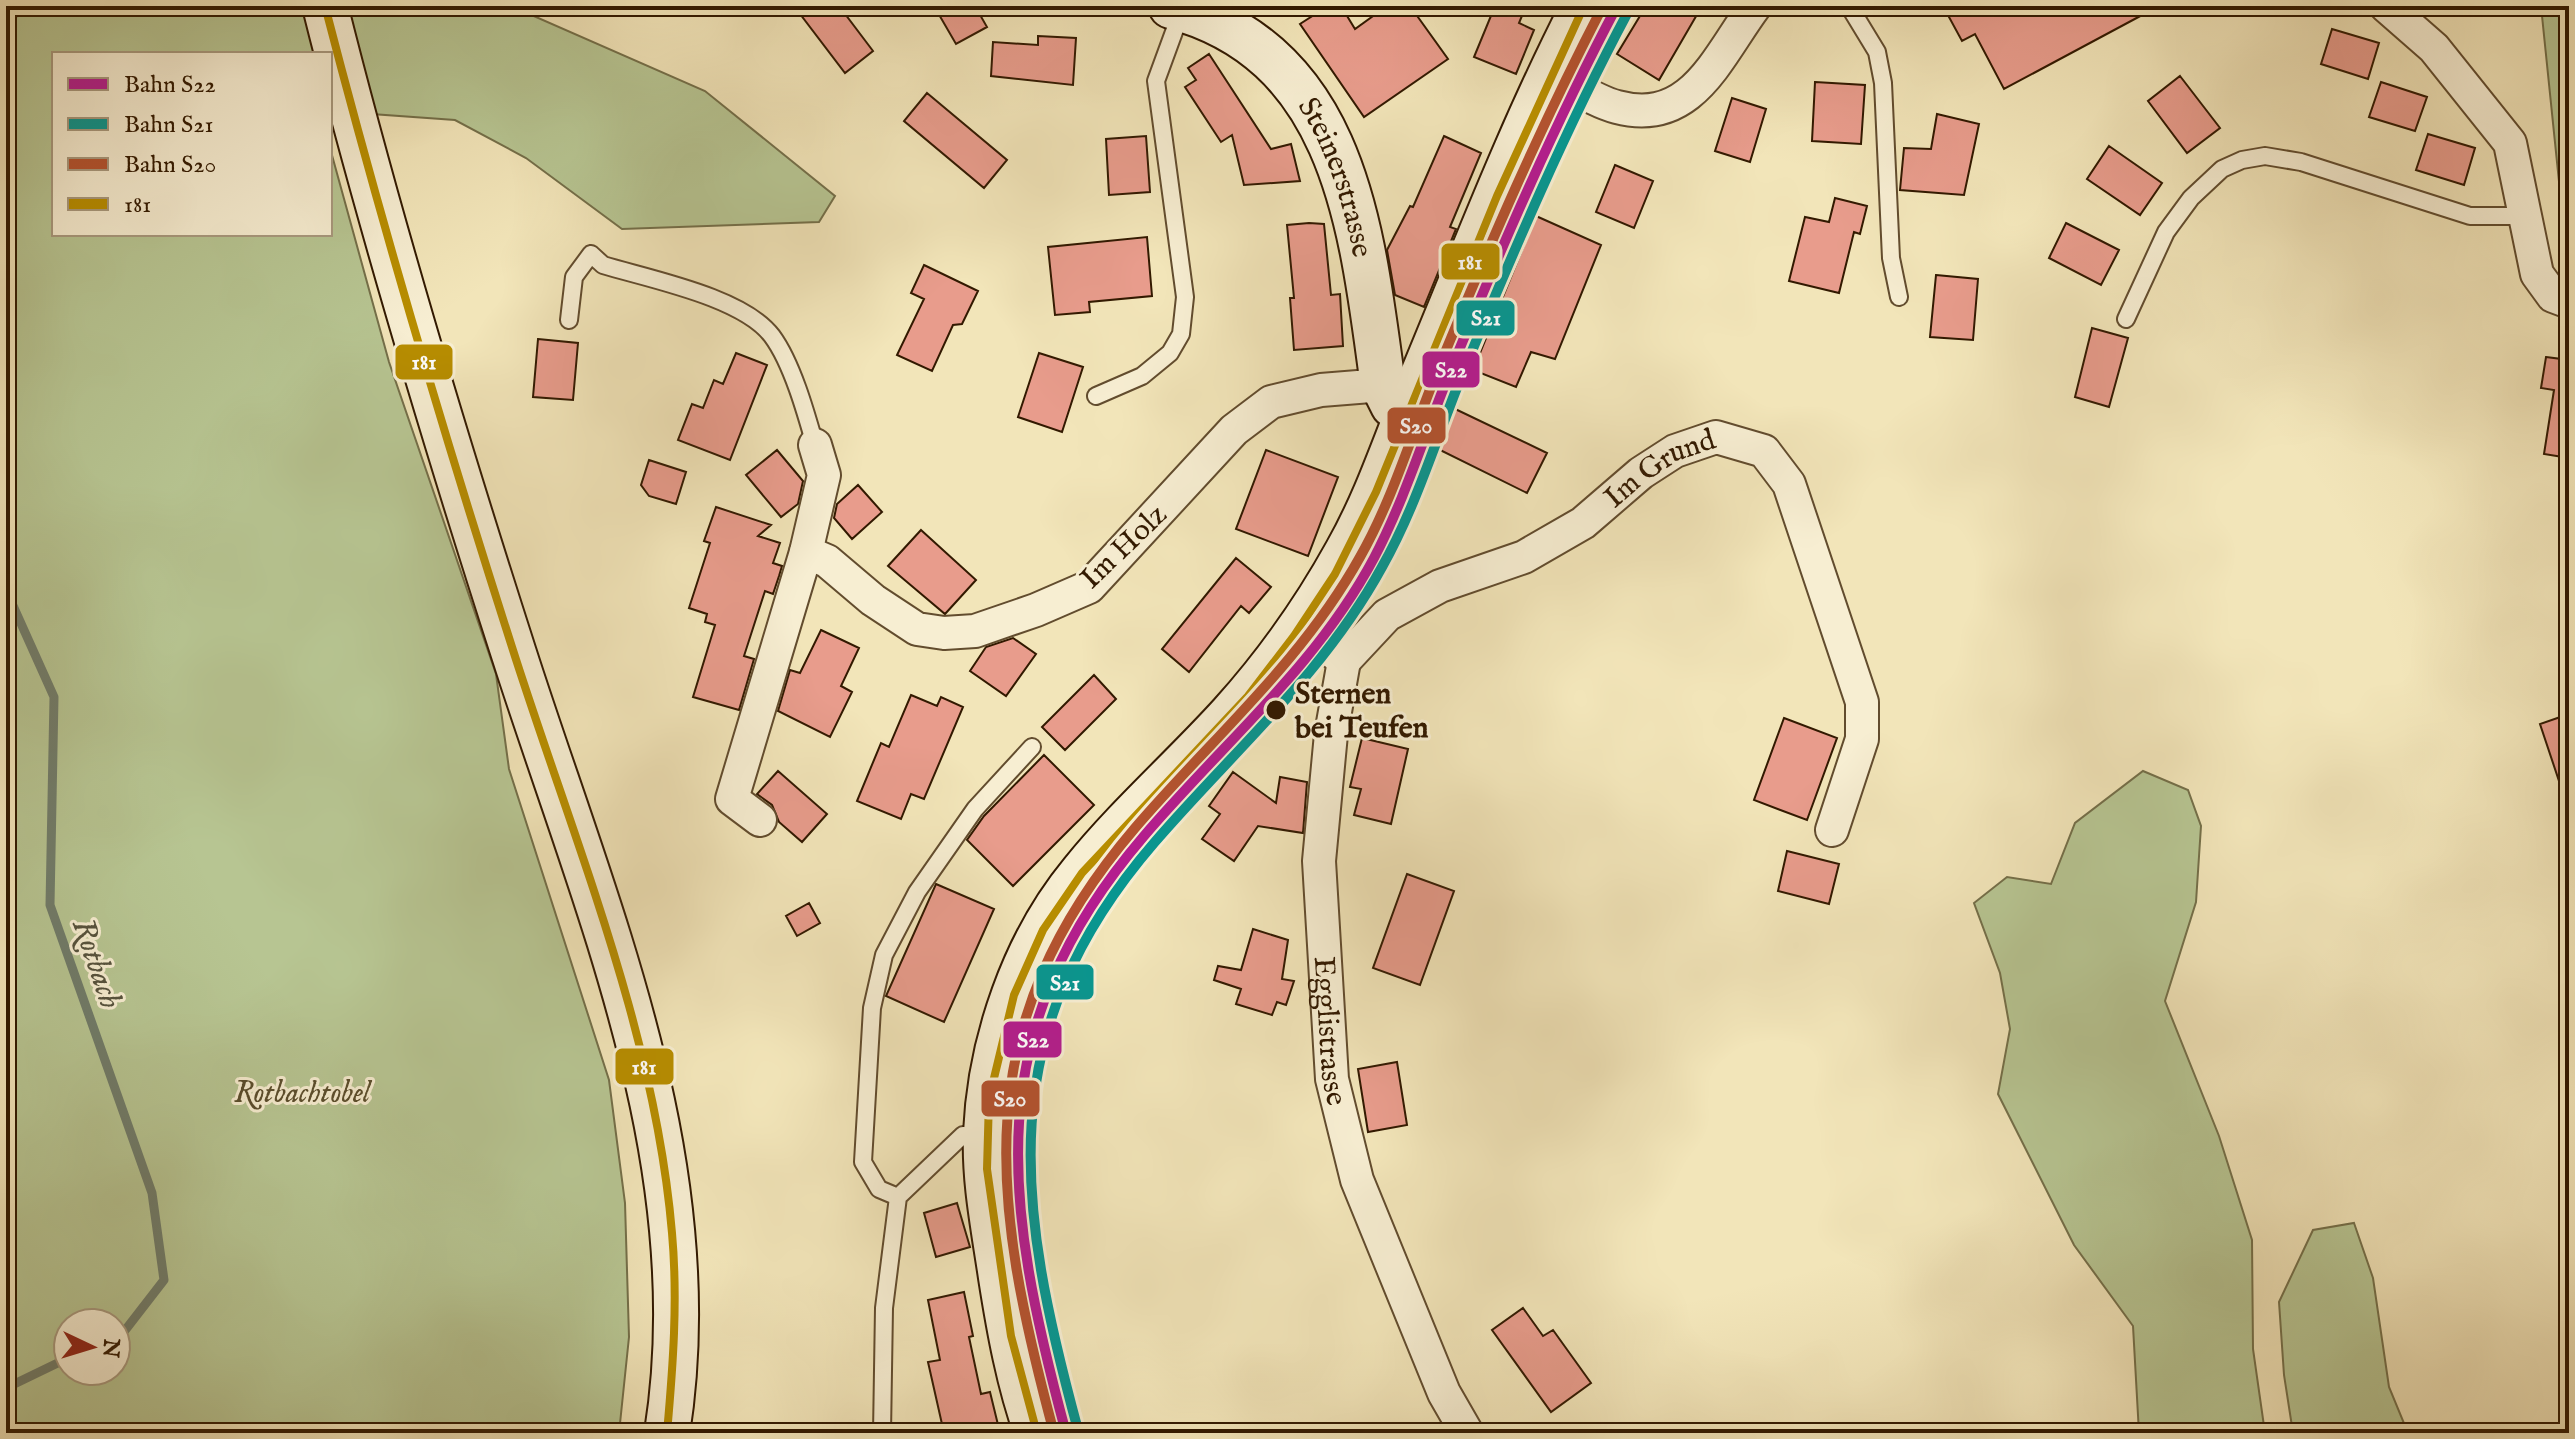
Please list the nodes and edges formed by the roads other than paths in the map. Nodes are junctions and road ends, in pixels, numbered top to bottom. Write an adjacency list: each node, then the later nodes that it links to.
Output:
1 (325, 6): 25 (street)
2 (1584, 6): 8 (street)
3 (1755, 6): 8 (street)
4 (1849, 6): 10 (lane)
5 (2386, 6): 9 (street)
6 (1177, 7): 7 (street, Steinerstrasse); 14 (lane)
7 (1230, 17): 15 (street, Steinerstrasse)
8 (1549, 74): 15 (street)
9 (2523, 216): 11 (street); 12 (lane)
10 (1899, 297)
11 (2569, 302)
12 (2126, 319)
13 (569, 320): 16 (lane)
14 (1096, 396)
15 (1396, 398): 17 (street, Im Holz); 18 (street)
16 (815, 445): 17 (street)
17 (806, 552): 21 (street)
18 (1302, 626): 19 (street); 23 (street)
19 (1344, 661): 22 (street, Im Grund); 28 (street, Egglistrasse)
20 (1032, 747): 24 (lane)
21 (760, 820)
22 (1832, 830)
23 (986, 1136): 24 (lane); 27 (street)
24 (898, 1197): 26 (lane)
25 (667, 1433)
26 (882, 1433)
27 (1037, 1433)
28 (1467, 1433)

